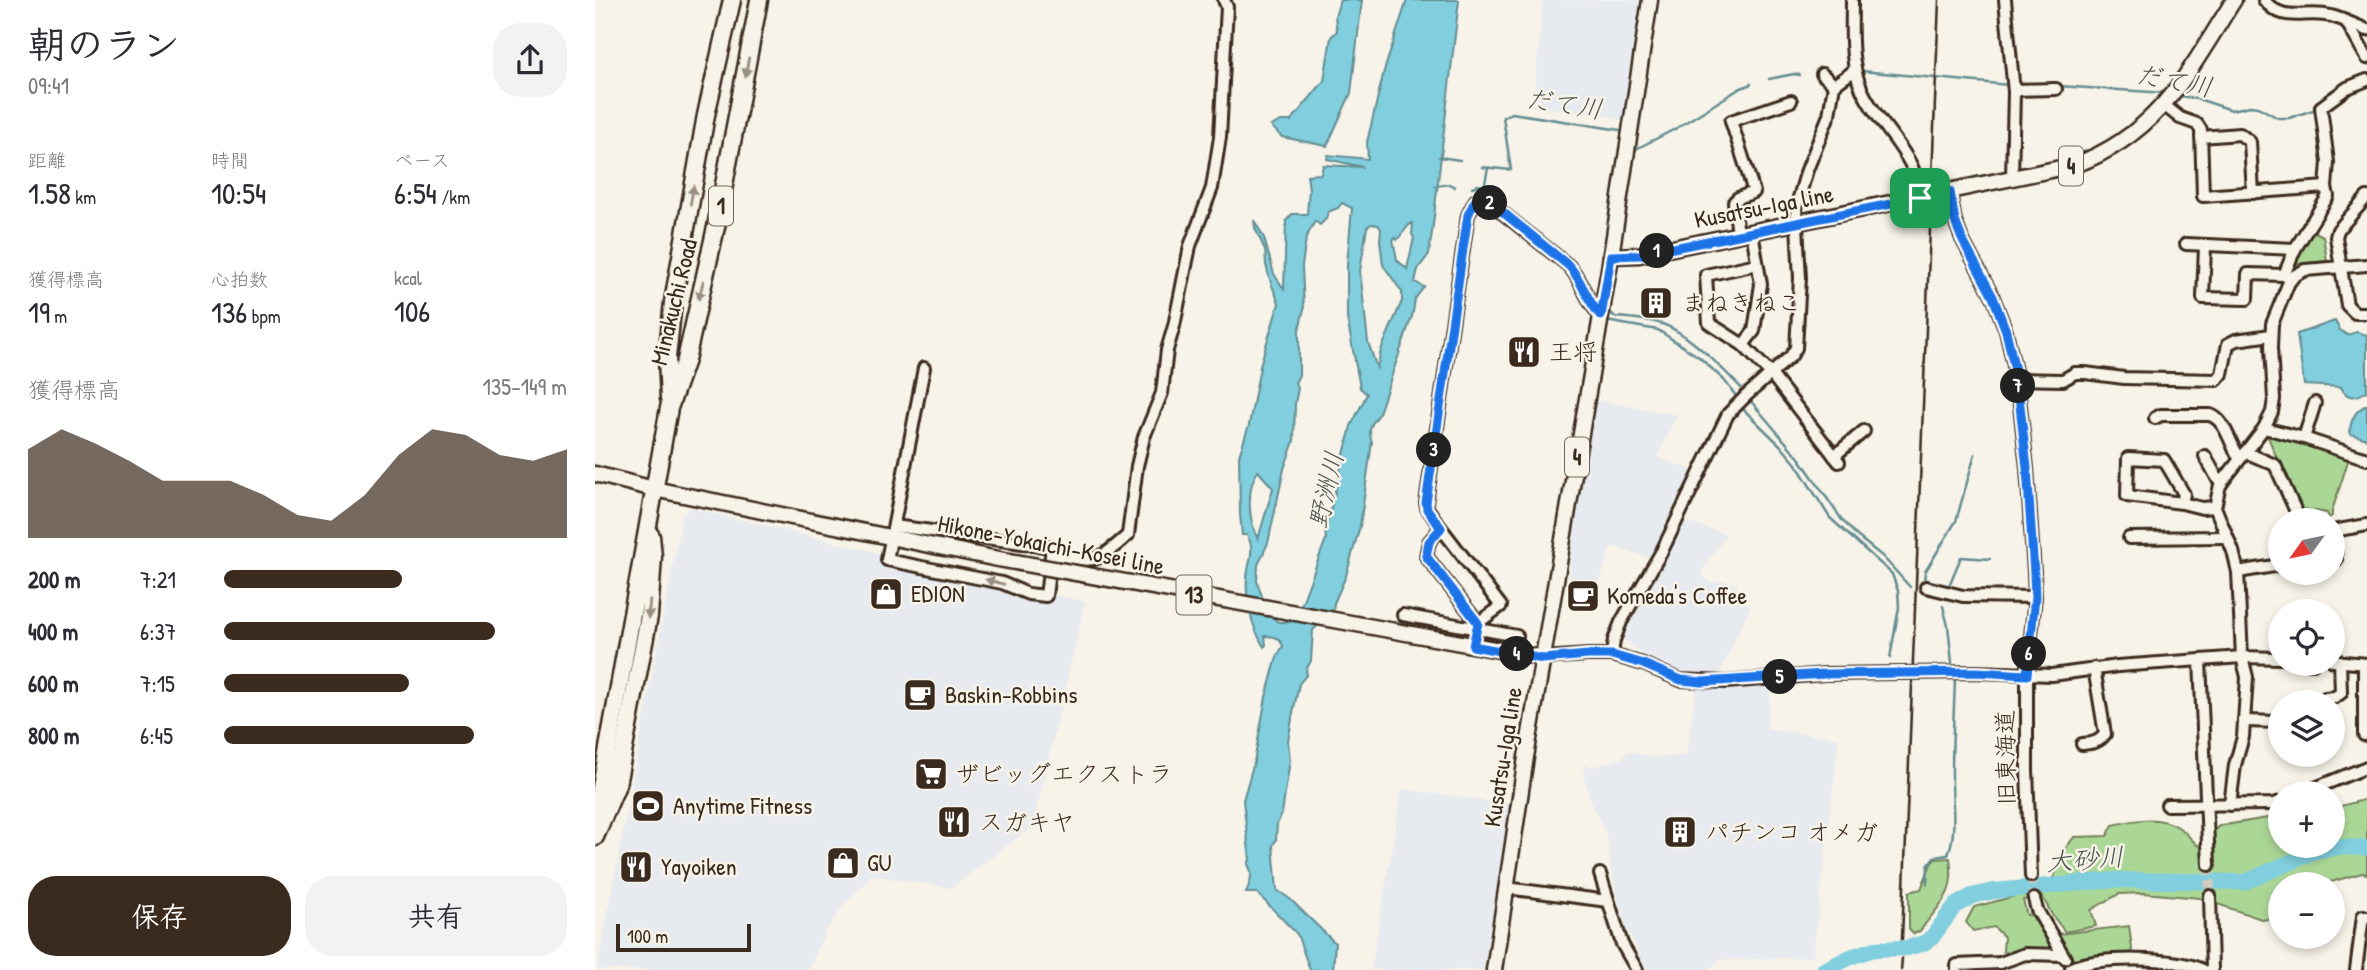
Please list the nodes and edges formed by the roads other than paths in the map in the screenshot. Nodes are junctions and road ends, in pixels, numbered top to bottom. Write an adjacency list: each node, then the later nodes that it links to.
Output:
1 (732, 0): 46 (highway, Minakuchi Road / 1, one-way to 1)
2 (759, 0): 46 (highway, Minakuchi Road / 1, one-way to 46)
3 (1224, 0): 67 (street)
4 (1650, 0): 33 (main road)
5 (1852, 0): 13 (street)
6 (1991, 0): 7 (street)
7 (2005, 0): 18 (street)
8 (2234, 0): 19 (main road, Kusatsu-Iga line / 4)
9 (2264, 0): 10 (street)
10 (2346, 21): 11 (street); 12 (street)
11 (2367, 30)
12 (2367, 58)
13 (1855, 70): 16 (street); 27 (street)
14 (1822, 74): 16 (street)
15 (2367, 80): 23 (street)
16 (1835, 85): 28 (street)
17 (2056, 89): 18 (street)
18 (2014, 90): 22 (street)
19 (2170, 97): 21 (street); 22 (main road, Kusatsu-Iga line / 4)
20 (1791, 101): 29 (street)
21 (2201, 137): 25 (street); 25 (street)
22 (2012, 178): 24 (main road, Kusatsu-Iga line / 4)
23 (2326, 187): 25 (street); 32 (street)
24 (1950, 192): 27 (main road, Kusatsu-Iga line / 4); 44 (street, 旧東海道)
25 (2253, 193)
26 (2367, 197): 36 (street)
27 (1920, 198): 28 (main road, Kusatsu-Iga line / 4)
28 (1798, 224): 29 (main road, Kusatsu-Iga line / 4); 43 (street)
29 (1745, 234): 33 (main road, Kusatsu-Iga line / 4); 34 (street)
30 (2186, 244): 31 (street)
31 (2206, 246): 32 (street); 37 (street)
32 (2295, 249): 37 (street)
33 (1611, 256): 39 (main road, Kusatsu-Iga line / 4)
34 (1757, 264): 41 (street); 41 (street)
35 (2367, 265): 36 (street)
36 (2343, 269): 37 (street); 38 (street)
37 (2287, 277): 40 (street)
38 (2367, 313)
39 (1601, 316): 62 (street); 79 (main road, Kusatsu-Iga line / 4)
40 (2271, 335): 44 (street); 48 (street)
41 (1743, 345): 43 (street)
42 (924, 368): 64 (street)
43 (1771, 374): 49 (street); 76 (street)
44 (2017, 379): 71 (street, 旧東海道)
45 (2315, 402): 50 (street)
46 (669, 408): 56 (highway, Minakuchi Road / 1)
47 (2155, 418): 51 (street)
48 (2264, 428): 50 (street); 51 (street)
49 (1864, 431)
50 (2304, 438): 53 (street)
51 (2243, 455): 55 (street); 59 (street)
52 (2205, 456): 55 (street)
53 (2367, 458)
54 (595, 474): 56 (main road, Hikone-Yokaichi-Kosei line / 13)
55 (2222, 483): 58 (street)
56 (654, 489): 60 (highway, 1); 64 (main road, Hikone-Yokaichi-Kosei line / 13)
57 (2182, 503): 57 (street); 58 (street)
58 (2215, 507): 65 (street)
59 (2294, 508)
60 (649, 516): 95 (highway, 1); 96 (highway, one-way to 96)
61 (2367, 525): 63 (street)
62 (1441, 528): 73 (street); 73 (street)
63 (2345, 529)
64 (892, 532): 67 (street); 67 (street, one-way to 64); 75 (main road, Hikone-Yokaichi-Kosei line / 13, bridge)
65 (2227, 537): 66 (street); 69 (street)
66 (2129, 538)
67 (1052, 554)
68 (2268, 567): 69 (street)
69 (2238, 572): 77 (street)
70 (1926, 587): 71 (street)
71 (2035, 597): 84 (street, 旧東海道)
72 (1403, 615): 73 (street)
73 (1477, 626): 74 (street); 75 (street)
74 (1517, 636)
75 (1473, 646): 79 (main road, Hikone-Yokaichi-Kosei line / 13)
76 (1612, 655): 79 (street); 84 (street)
77 (2242, 657): 78 (street); 80 (street); 85 (street)
78 (2268, 658)
79 (1543, 659): 100 (main road, Kusatsu-Iga line / 4)
80 (2200, 660): 83 (street); 93 (street)
81 (2345, 662): 82 (street)
82 (2365, 664): 87 (street)
83 (2094, 668): 84 (street); 88 (street)
84 (2027, 675): 99 (street, 旧東海道)
85 (2244, 721): 86 (street); 94 (street)
86 (2268, 722)
87 (2364, 735)
88 (2082, 744)
89 (2367, 767): 90 (street)
90 (2333, 781)
91 (2268, 804): 94 (street)
92 (2167, 805): 93 (street)
93 (2207, 806): 94 (street); 97 (street)
94 (2229, 806)
95 (595, 821)
96 (595, 837)
97 (2209, 865)
98 (1600, 874): 103 (street)
99 (2031, 876)
100 (1506, 888): 103 (street); 107 (main road, Kusatsu-Iga line / 4)
101 (2210, 896): 111 (street)
102 (2034, 899): 105 (street)
103 (1608, 901): 108 (street)
104 (2367, 917): 112 (street)
105 (2063, 954): 106 (street); 109 (street)
106 (2071, 969): 110 (street)
107 (1494, 970)
108 (1637, 970)
109 (1957, 970)
110 (2203, 970)
111 (2212, 970)
112 (2355, 970)

